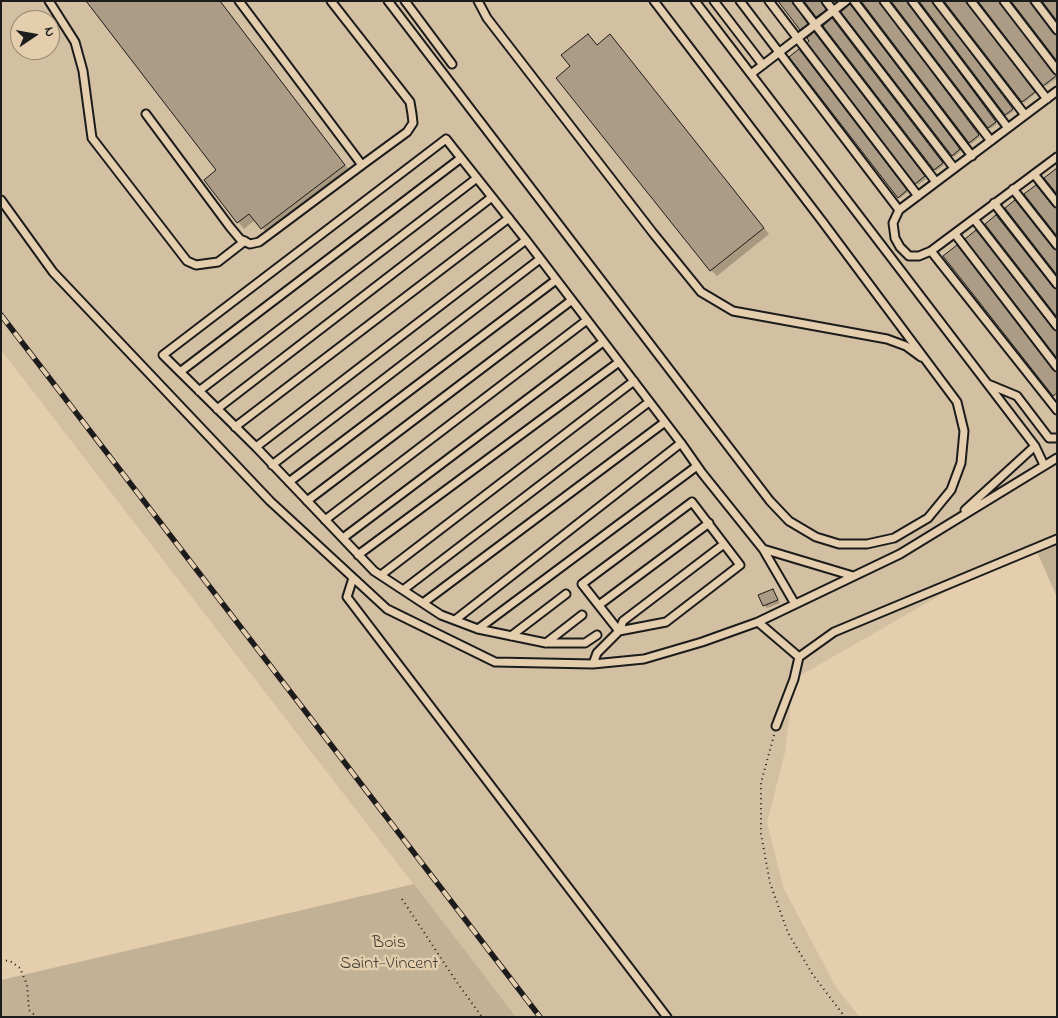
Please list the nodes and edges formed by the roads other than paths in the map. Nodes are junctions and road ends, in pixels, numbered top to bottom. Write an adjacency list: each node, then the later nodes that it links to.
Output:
1 (49, 1): 56 (lane)
2 (239, 1): 40 (lane)
3 (332, 1): 40 (lane)
4 (388, 1): 66 (lane)
5 (405, 1): 27 (lane)
6 (478, 1): 66 (lane)
7 (654, 1): 66 (lane)
8 (695, 1): 30 (lane)
9 (714, 1): 28 (lane)
10 (740, 1): 26 (lane)
11 (769, 1): 25 (lane)
12 (797, 1): 23 (lane)
13 (826, 1): 22 (lane)
14 (846, 1): 22 (lane)
15 (854, 1): 37 (lane)
16 (884, 1): 36 (lane)
17 (912, 1): 35 (lane)
18 (937, 1): 34 (lane)
19 (971, 1): 32 (lane)
20 (1004, 1): 29 (lane)
21 (1035, 1): 24 (lane)
22 (833, 11): 23 (lane); 41 (lane)
23 (815, 25): 25 (lane); 44 (lane)
24 (1057, 30)
25 (798, 38): 26 (lane); 46 (lane)
26 (779, 53): 28 (lane); 51 (lane)
27 (452, 64)
28 (763, 65): 30 (lane)
29 (1057, 70)
30 (751, 74): 71 (lane)
31 (1057, 91): 32 (lane)
32 (1047, 99): 34 (lane)
33 (146, 114): 56 (lane)
34 (1025, 115): 35 (lane)
35 (1008, 128): 36 (lane)
36 (991, 141): 37 (lane)
37 (972, 156): 41 (lane)
38 (1057, 157): 42 (lane)
39 (461, 158): 43 (lane); 69 (lane); 69 (lane)
40 (362, 165): 56 (lane)
41 (954, 168): 44 (lane)
42 (1034, 174): 45 (lane); 50 (lane)
43 (477, 178): 47 (lane); 72 (lane)
44 (936, 182): 46 (lane)
45 (1013, 189): 49 (lane); 57 (lane)
46 (918, 196): 51 (lane)
47 (492, 197): 52 (lane); 74 (lane)
48 (1, 200): 98 (lane)
49 (994, 203): 53 (lane); 61 (lane)
50 (1057, 204)
51 (899, 210): 58 (lane)
52 (509, 218): 55 (lane); 77 (lane)
53 (974, 219): 54 (lane); 64 (lane)
54 (954, 234): 58 (lane); 68 (lane)
55 (526, 240): 59 (lane); 81 (lane)
56 (245, 241)
57 (1057, 245)
58 (931, 251): 75 (lane)
59 (540, 259): 60 (lane); 83 (lane)
60 (556, 280): 62 (lane); 86 (lane)
61 (1057, 284)
62 (572, 300): 63 (lane); 87 (lane)
63 (587, 320): 65 (lane); 88 (lane)
64 (1057, 326)
65 (603, 342): 67 (lane); 91 (lane)
66 (927, 361)
67 (619, 362): 70 (lane); 95 (lane)
68 (1057, 368)
69 (180, 372): 72 (lane)
70 (634, 381): 73 (lane); 96 (lane)
71 (987, 384): 78 (lane); 80 (lane)
72 (199, 391): 74 (lane)
73 (649, 402): 76 (lane); 99 (lane)
74 (217, 409): 77 (lane)
75 (1057, 410)
76 (665, 422): 79 (lane); 101 (lane)
77 (235, 427): 81 (lane)
78 (1057, 438)
79 (681, 443): 85 (lane); 105 (lane)
80 (1034, 446): 84 (lane); 90 (lane)
81 (256, 447): 83 (lane)
82 (1057, 458): 84 (lane)
83 (272, 465): 86 (lane)
84 (1044, 465): 90 (lane)
85 (697, 466): 94 (lane); 107 (lane)
86 (289, 482): 87 (lane)
87 (307, 501): 88 (lane)
88 (325, 520): 91 (lane)
89 (708, 523): 93 (lane); 103 (lane); 103 (lane)
90 (950, 523): 97 (lane)
91 (343, 538): 95 (lane)
92 (1057, 539): 112 (lane)
93 (724, 544): 108 (lane); 108 (lane)
94 (763, 549): 97 (lane); 102 (lane)
95 (358, 555): 96 (lane)
96 (381, 575): 99 (lane)
97 (853, 576): 102 (lane)
98 (353, 578): 113 (lane); 115 (lane)
99 (403, 590): 101 (lane)
100 (566, 594): 110 (lane)
101 (423, 603): 105 (lane)
102 (795, 604): 106 (lane)
103 (599, 605): 108 (lane)
104 (582, 615): 111 (lane)
105 (455, 620): 107 (lane)
106 (758, 622): 112 (lane); 113 (lane)
107 (478, 629): 110 (lane)
108 (619, 631): 113 (lane)
109 (597, 634): 111 (lane)
110 (511, 636): 111 (lane)
111 (546, 643)
112 (799, 657): 114 (lane)
113 (593, 664)
114 (776, 726)
115 (667, 1017)

